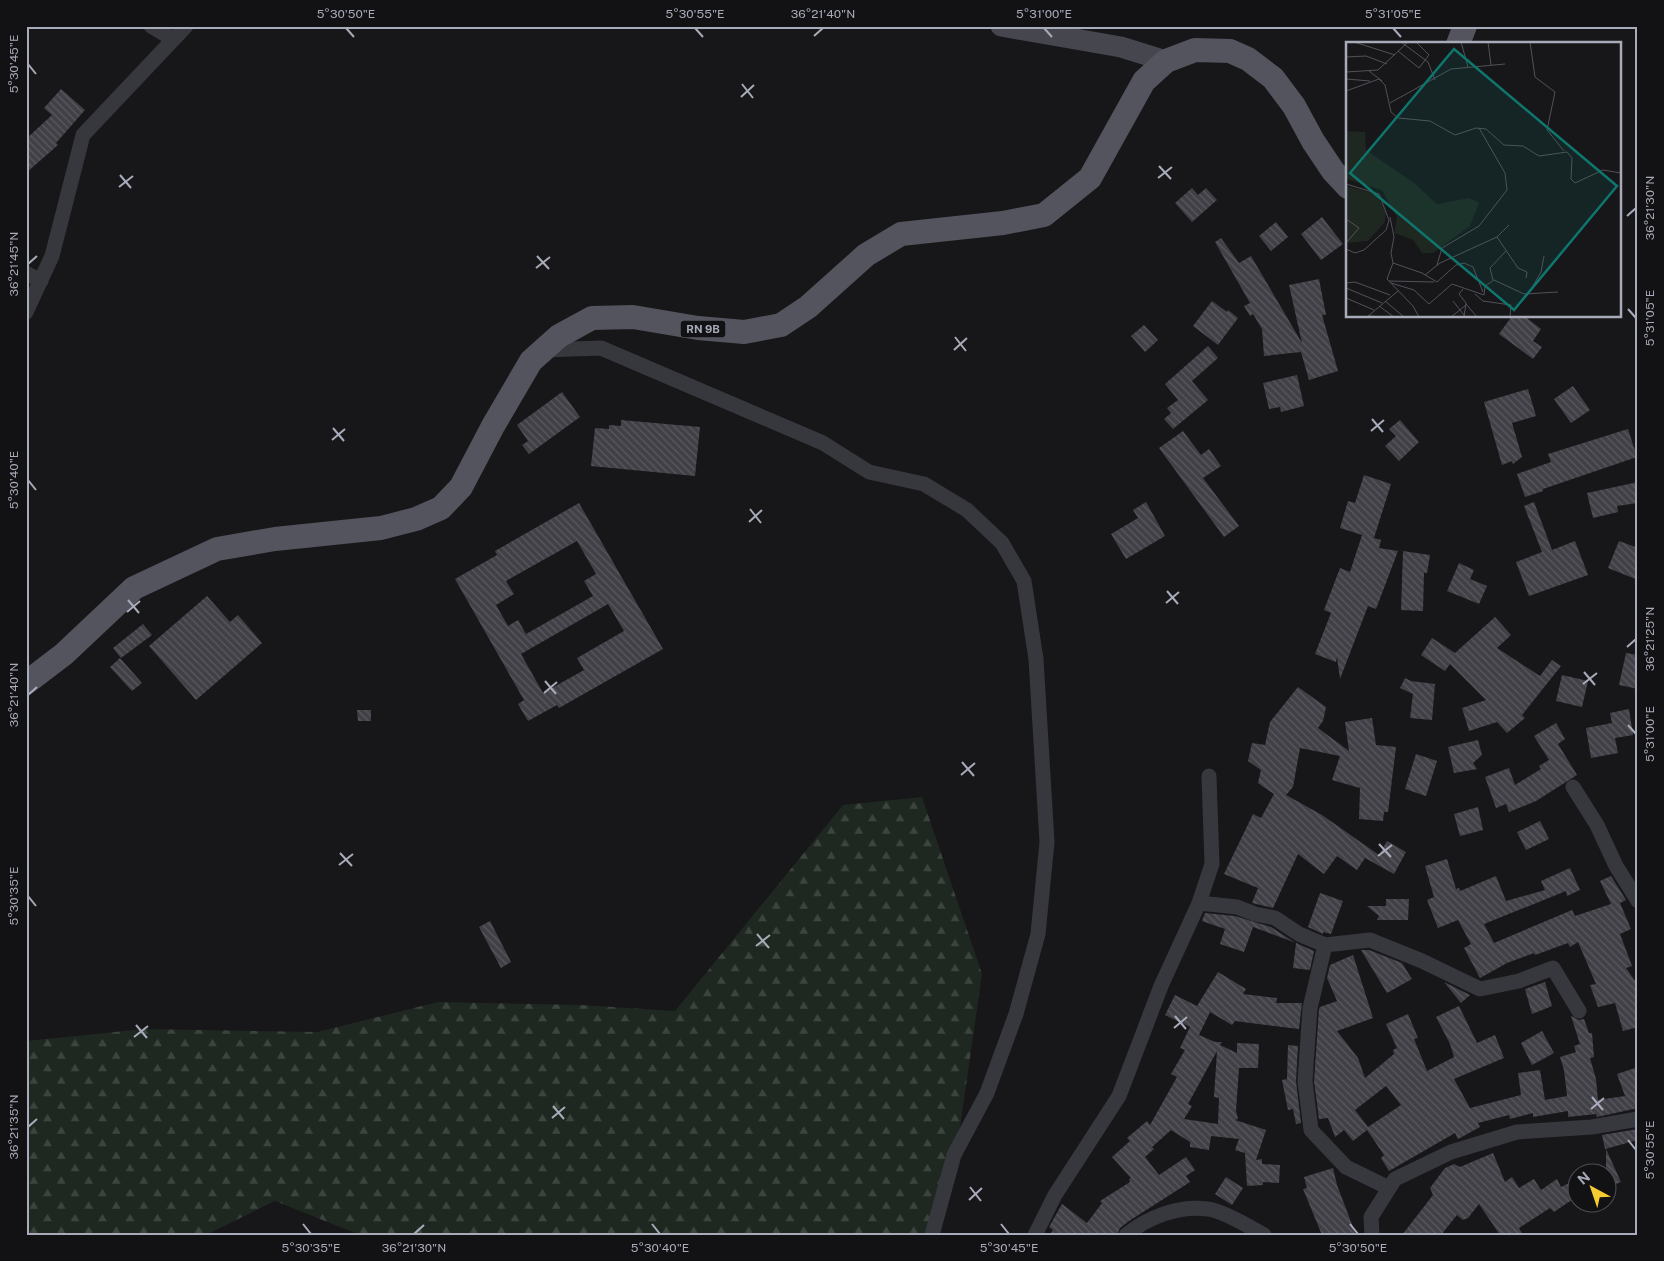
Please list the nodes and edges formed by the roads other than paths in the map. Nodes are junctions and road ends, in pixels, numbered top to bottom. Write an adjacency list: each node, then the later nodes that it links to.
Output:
1 (151, 26): 5 (street)
2 (186, 26): 5 (street)
3 (1000, 26): 7 (street)
4 (1465, 26): 6 (main road)
5 (173, 40): 10 (street)
6 (1459, 42)
7 (1166, 61): 8 (main road, RN 9B); 12 (main road, RN 9B)
8 (1346, 185)
9 (26, 273): 10 (street)
10 (41, 281): 11 (street)
11 (26, 312)
12 (543, 350): 13 (main road, RN 9B); 22 (street)
13 (26, 683)
14 (1209, 776): 17 (street)
15 (1573, 787): 16 (street)
16 (1638, 902)
17 (1199, 903): 18 (street); 23 (street)
18 (1324, 946): 19 (street); 21 (street)
19 (1579, 1012)
20 (1638, 1119): 21 (street)
21 (1389, 1188): 26 (street)
22 (932, 1235)
23 (1035, 1235)
24 (1126, 1235): 25 (street)
25 (1264, 1235)
26 (1372, 1235)

